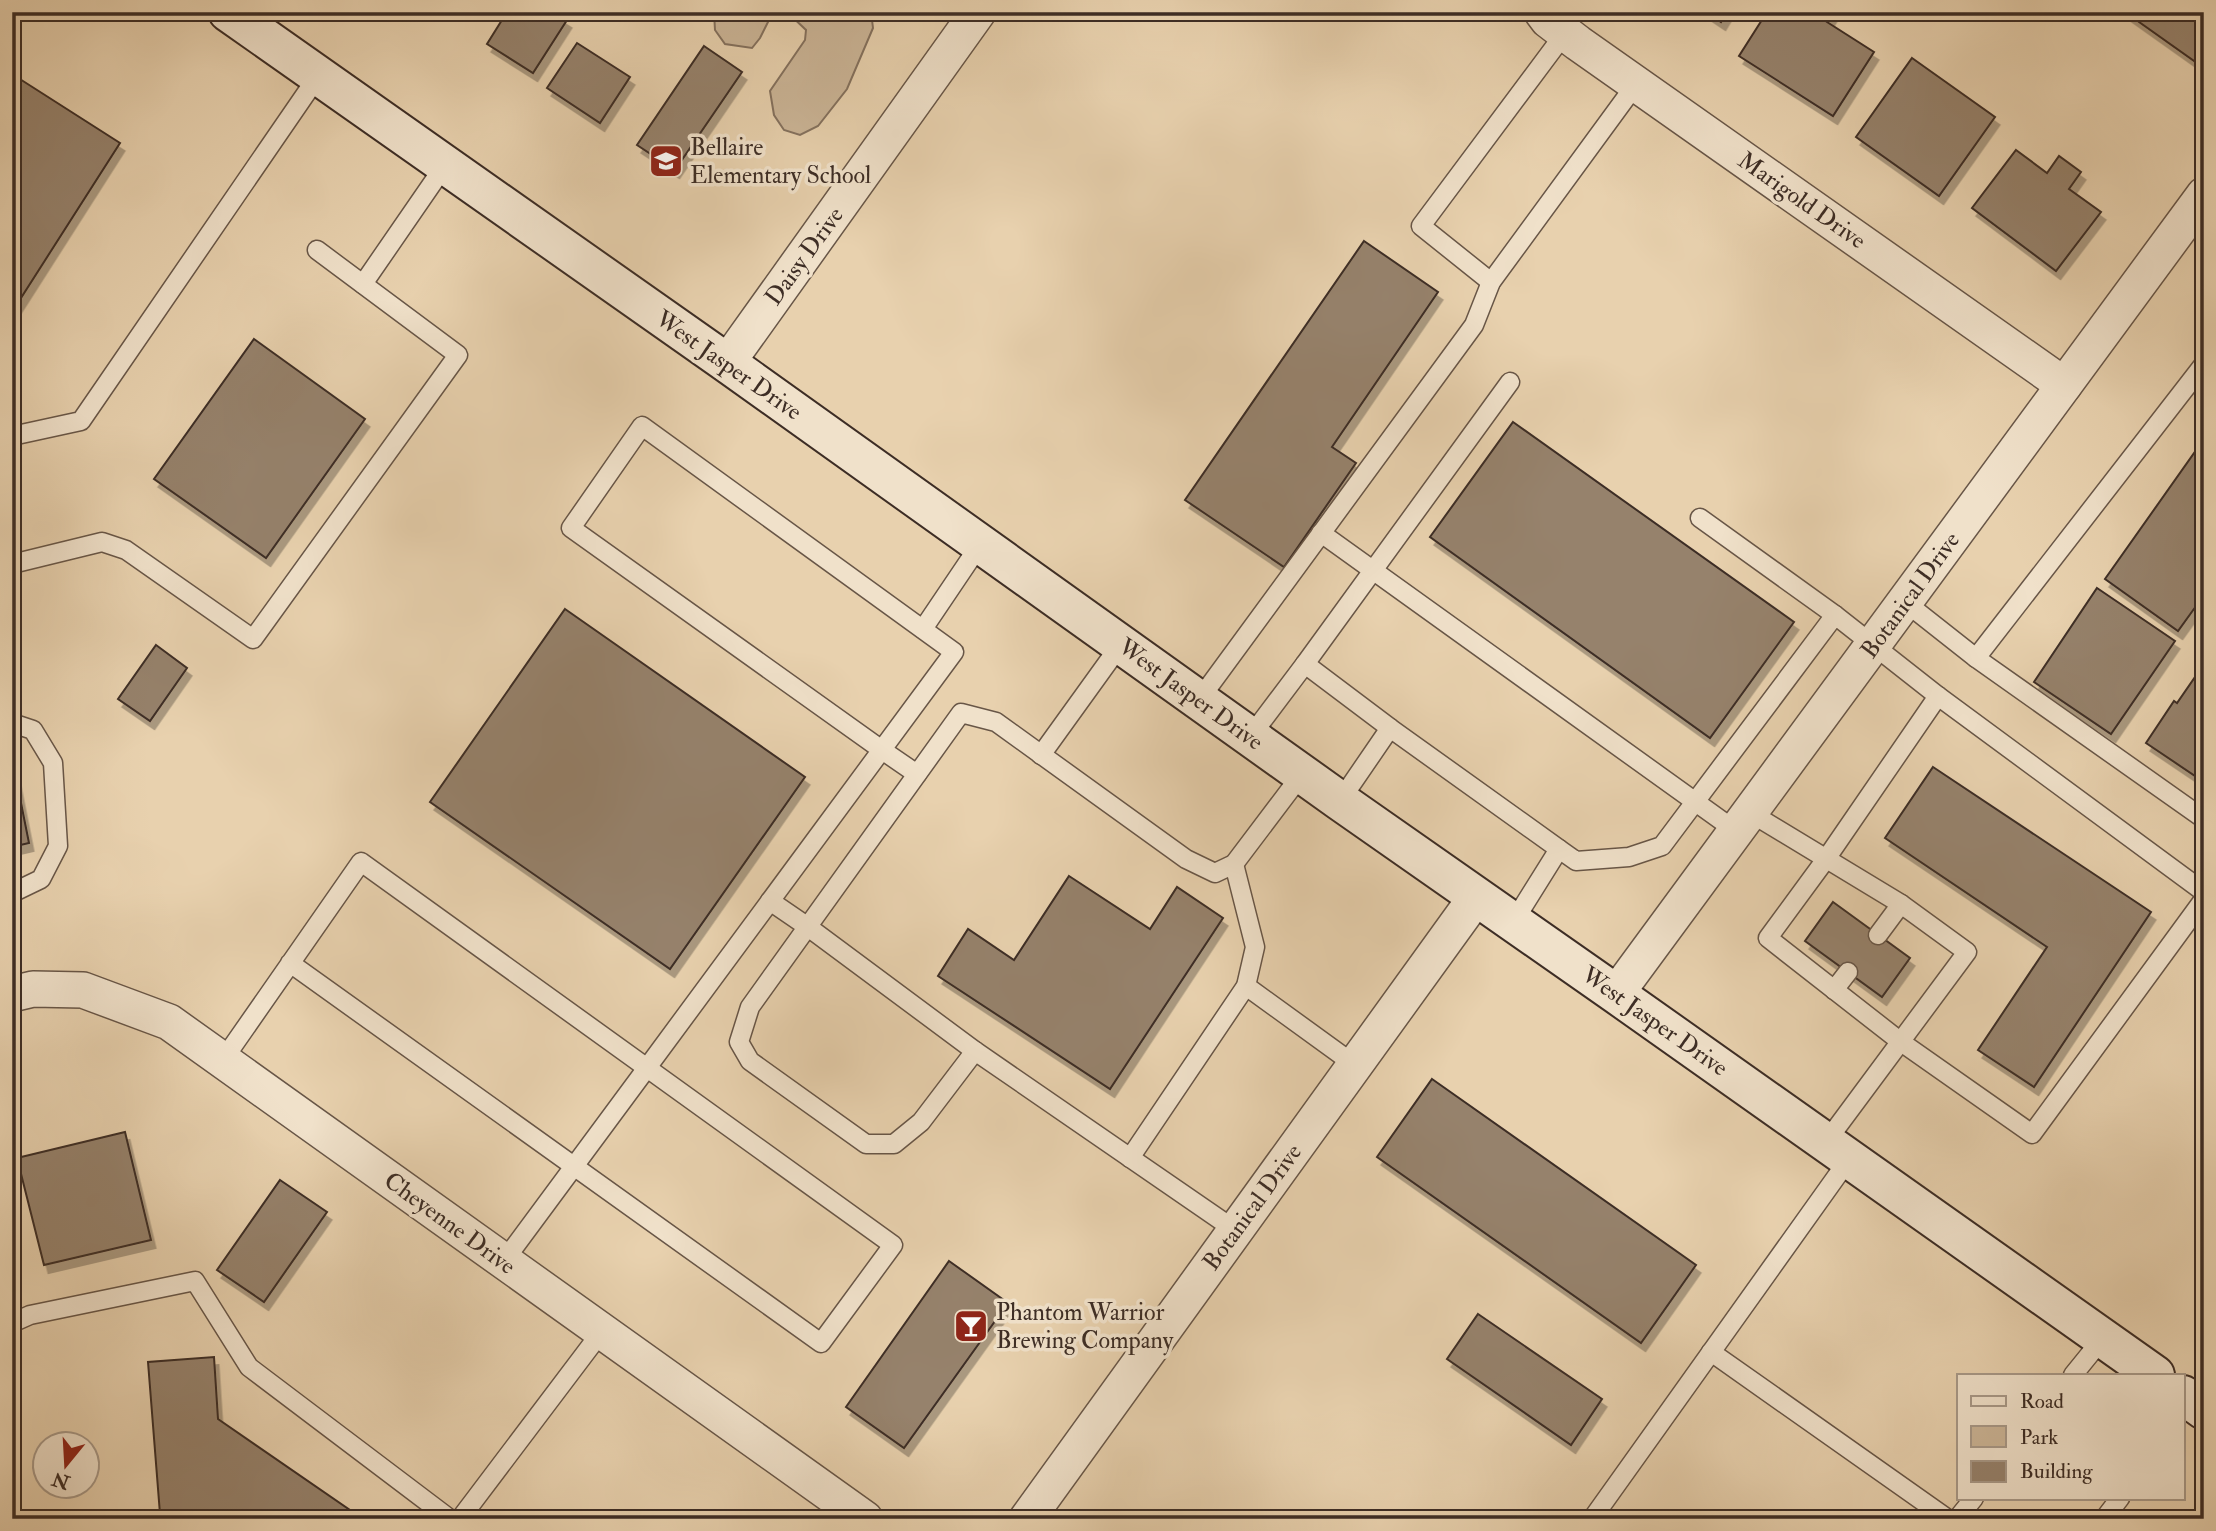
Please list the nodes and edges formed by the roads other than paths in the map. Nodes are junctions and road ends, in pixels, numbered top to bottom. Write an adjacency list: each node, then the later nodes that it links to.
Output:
1 (228, 12): 4 (street, West Jasper Drive)
2 (978, 12): 11 (street, Daisy Drive)
3 (1553, 23): 5 (street, Marigold Drive); 9 (lane)
4 (318, 76): 6 (street, West Jasper Drive); 15 (lane)
5 (1636, 84): 9 (lane); 14 (street, Marigold Drive)
6 (445, 165): 10 (lane); 11 (street, West Jasper Drive)
7 (2204, 195): 14 (street, Botanical Drive)
8 (317, 250): 10 (lane)
9 (1491, 282): 17 (lane)
10 (363, 284): 19 (lane)
11 (727, 363): 18 (street, West Jasper Drive)
12 (2204, 364): 26 (lane)
13 (1510, 382): 20 (lane)
14 (2064, 385): 21 (street, Botanical Drive)
15 (12, 436)
16 (1700, 518): 22 (lane)
17 (1321, 533): 20 (lane); 29 (lane)
18 (981, 543): 23 (lane); 24 (street, West Jasper Drive)
19 (12, 564)
20 (1372, 570): 27 (lane); 38 (lane)
21 (1905, 602): 25 (street, Botanical Drive); 26 (lane)
22 (1835, 615): 25 (lane); 38 (lane)
23 (923, 629): 33 (lane); 33 (lane)
24 (1121, 644): 29 (street, West Jasper Drive); 34 (lane)
25 (1873, 646): 28 (lane); 40 (street, Botanical Drive)
26 (1976, 658): 39 (lane)
27 (1305, 664): 31 (lane); 32 (lane)
28 (1938, 696): 42 (lane); 44 (lane)
29 (1199, 700): 32 (street, West Jasper Drive)
30 (12, 723): 45 (lane)
31 (1390, 728): 37 (lane); 41 (lane)
32 (1250, 737): 36 (street, West Jasper Drive)
33 (883, 750): 35 (lane); 48 (lane)
34 (1041, 755): 35 (lane); 43 (lane)
35 (917, 774): 51 (lane)
36 (1302, 774): 37 (street, West Jasper Drive); 43 (lane)
37 (1340, 801): 46 (street, West Jasper Drive)
38 (1694, 801): 40 (lane); 41 (lane)
39 (2204, 819)
40 (1743, 822): 42 (lane); 58 (street, Botanical Drive)
41 (1559, 849): 50 (lane)
42 (1826, 859): 49 (lane); 56 (lane)
43 (1234, 864): 55 (lane)
44 (2204, 892)
45 (12, 893)
46 (1477, 896): 50 (street, West Jasper Drive); 62 (street, Botanical Drive)
47 (2204, 899): 59 (lane)
48 (770, 901): 51 (lane); 63 (lane)
49 (1901, 904): 52 (lane); 59 (lane)
50 (1514, 921): 58 (street, West Jasper Drive)
51 (808, 926): 60 (lane); 60 (lane)
52 (1878, 935)
53 (290, 963): 61 (lane); 63 (lane); 66 (lane)
54 (1848, 972): 56 (lane)
55 (1246, 986): 62 (lane); 65 (lane)
56 (1834, 990): 59 (lane)
57 (12, 994): 61 (street, Cheyenne Drive)
58 (1616, 994): 64 (street, West Jasper Drive)
59 (1901, 1042): 64 (lane)
60 (975, 1051): 65 (lane)
61 (223, 1060): 68 (street, Cheyenne Drive)
62 (1355, 1065): 67 (street, Botanical Drive)
63 (647, 1068): 66 (lane); 66 (lane)
64 (1838, 1151): 71 (street, West Jasper Drive); 72 (lane)
65 (1130, 1157): 67 (lane)
66 (574, 1167): 68 (lane)
67 (1235, 1230): 80 (street, Botanical Drive)
68 (504, 1261): 70 (street, Cheyenne Drive)
69 (12, 1323): 77 (lane)
70 (602, 1331): 78 (lane); 79 (street, Cheyenne Drive)
71 (2103, 1338): 73 (lane); 74 (street, West Jasper Drive)
72 (1711, 1352): 81 (lane); 82 (lane)
73 (2074, 1374)
74 (2154, 1374)
75 (1971, 1500): 83 (lane)
76 (2118, 1500): 84 (lane)
77 (450, 1519)
78 (460, 1519)
79 (865, 1519)
80 (1027, 1519)
81 (1592, 1519)
82 (1948, 1519)
83 (1956, 1519)
84 (2104, 1519)

